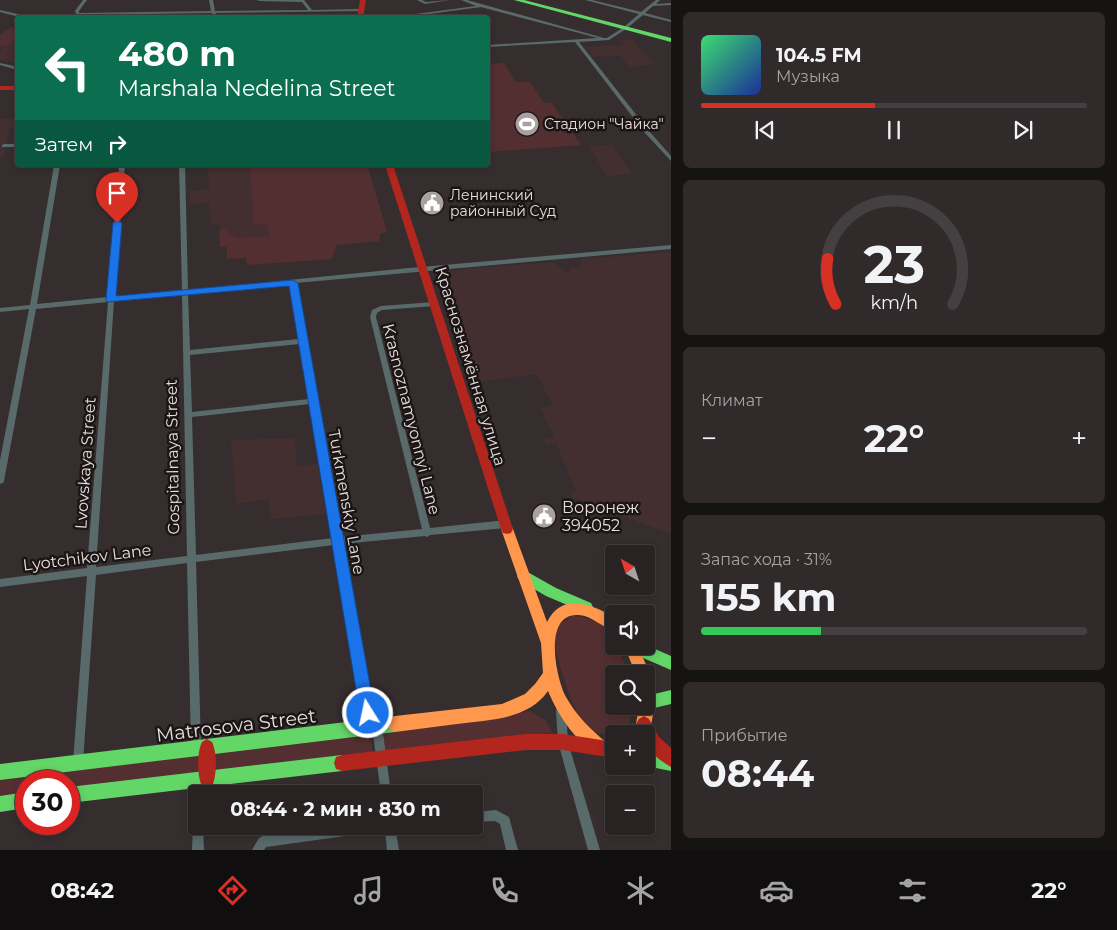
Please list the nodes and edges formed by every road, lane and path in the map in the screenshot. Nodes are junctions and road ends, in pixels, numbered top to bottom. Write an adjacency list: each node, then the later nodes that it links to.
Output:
1 (85, 0): 19 (street)
2 (212, 0): 20 (street)
3 (259, 0): 14 (street)
4 (419, 0): 5 (street)
5 (448, 0)
6 (463, 0): 11 (street)
7 (517, 0): 25 (main road)
8 (587, 0): 17 (street)
9 (657, 0): 12 (street)
10 (671, 4): 12 (street)
11 (481, 6): 16 (street); 26 (street)
12 (652, 6): 17 (street)
13 (362, 9): 14 (street)
14 (312, 10): 20 (street); 21 (street)
15 (0, 11): 18 (street)
16 (436, 12): 22 (street); 23 (street)
17 (642, 14): 24 (street); 25 (street)
18 (18, 15)
19 (78, 15)
20 (214, 15)
21 (315, 15)
22 (412, 15)
23 (438, 15)
24 (671, 21)
25 (626, 28): 26 (street); 27 (main road)
26 (608, 39): 28 (street)
27 (671, 40)
28 (577, 42): 29 (street); 36 (street)
29 (490, 46)
30 (0, 64): 31 (street)
31 (15, 67)
32 (0, 88): 33 (main road)
33 (15, 88)
34 (15, 145): 35 (street)
35 (4, 146)
36 (671, 159)
37 (57, 167): 47 (street)
38 (122, 167): 45 (street, Lvovskaya Street)
39 (182, 167): 44 (street, Gospitalnaya Street)
40 (390, 167): 42 (main road, Краснознамённая улица)
41 (671, 247): 42 (street)
42 (424, 269): 43 (street); 46 (main road, Краснознамённая улица)
43 (293, 283): 44 (street); 49 (street, Turkmenskiy Lane)
44 (186, 293): 45 (street); 50 (street, Gospitalnaya Street)
45 (111, 300): 47 (street); 58 (street, Lvovskaya Street)
46 (434, 304): 54 (main road, Краснознамённая улица); 55 (street, Krasnoznamyonnyi Lane)
47 (33, 307): 48 (street); 53 (street)
48 (0, 310)
49 (304, 341): 50 (street); 51 (street, Turkmenskiy Lane)
50 (186, 353): 52 (street, Gospitalnaya Street)
51 (313, 401): 52 (street); 56 (street, Turkmenskiy Lane)
52 (188, 415): 57 (street, Gospitalnaya Street)
53 (0, 481)
54 (506, 524): 55 (street, Lyotchikov Lane); 59 (main road, Краснознамённая улица)
55 (427, 533): 56 (street, Lyotchikov Lane)
56 (338, 541): 57 (street, Lyotchikov Lane); 70 (street, Turkmenskiy Lane)
57 (190, 559): 58 (street, Lyotchikov Lane); 74 (street, Gospitalnaya Street)
58 (91, 572): 60 (street, Lyotchikov Lane); 79 (street, Lvovskaya Street)
59 (524, 576): 61 (main road); 63 (main road, Краснознамённая улица)
60 (0, 583)
61 (590, 609): 62 (main road); 63 (main road)
62 (605, 617)
63 (548, 643): 66 (main road)
64 (652, 655): 65 (main road)
65 (671, 664)
66 (550, 674): 68 (main road); 70 (main road, Matrosova Street)
67 (671, 697): 69 (main road)
68 (560, 700): 71 (street); 73 (main road)
69 (655, 701)
70 (376, 725): 74 (main road, Matrosova Street); 76 (street, Turkmenskiy Lane)
71 (563, 742): 75 (main road); 76 (main road); 97 (street)
72 (655, 743): 77 (main road)
73 (605, 747)
74 (202, 748): 79 (main road, Matrosova Street); 82 (main road)
75 (605, 749)
76 (381, 758): 82 (main road); 84 (street)
77 (671, 758)
78 (655, 759): 80 (main road)
79 (78, 762): 81 (main road, Matrosova Street)
80 (671, 762)
81 (0, 772)
82 (203, 779): 83 (street); 85 (main road)
83 (201, 785)
84 (385, 785)
85 (80, 794)
86 (15, 802): 87 (main road)
87 (1, 804): 89 (street)
88 (483, 817): 96 (street)
89 (0, 818)
90 (198, 835): 93 (street)
91 (315, 835): 94 (street)
92 (391, 835): 95 (street)
93 (198, 850)
94 (258, 850)
95 (393, 850)
96 (512, 850)
97 (594, 850)

